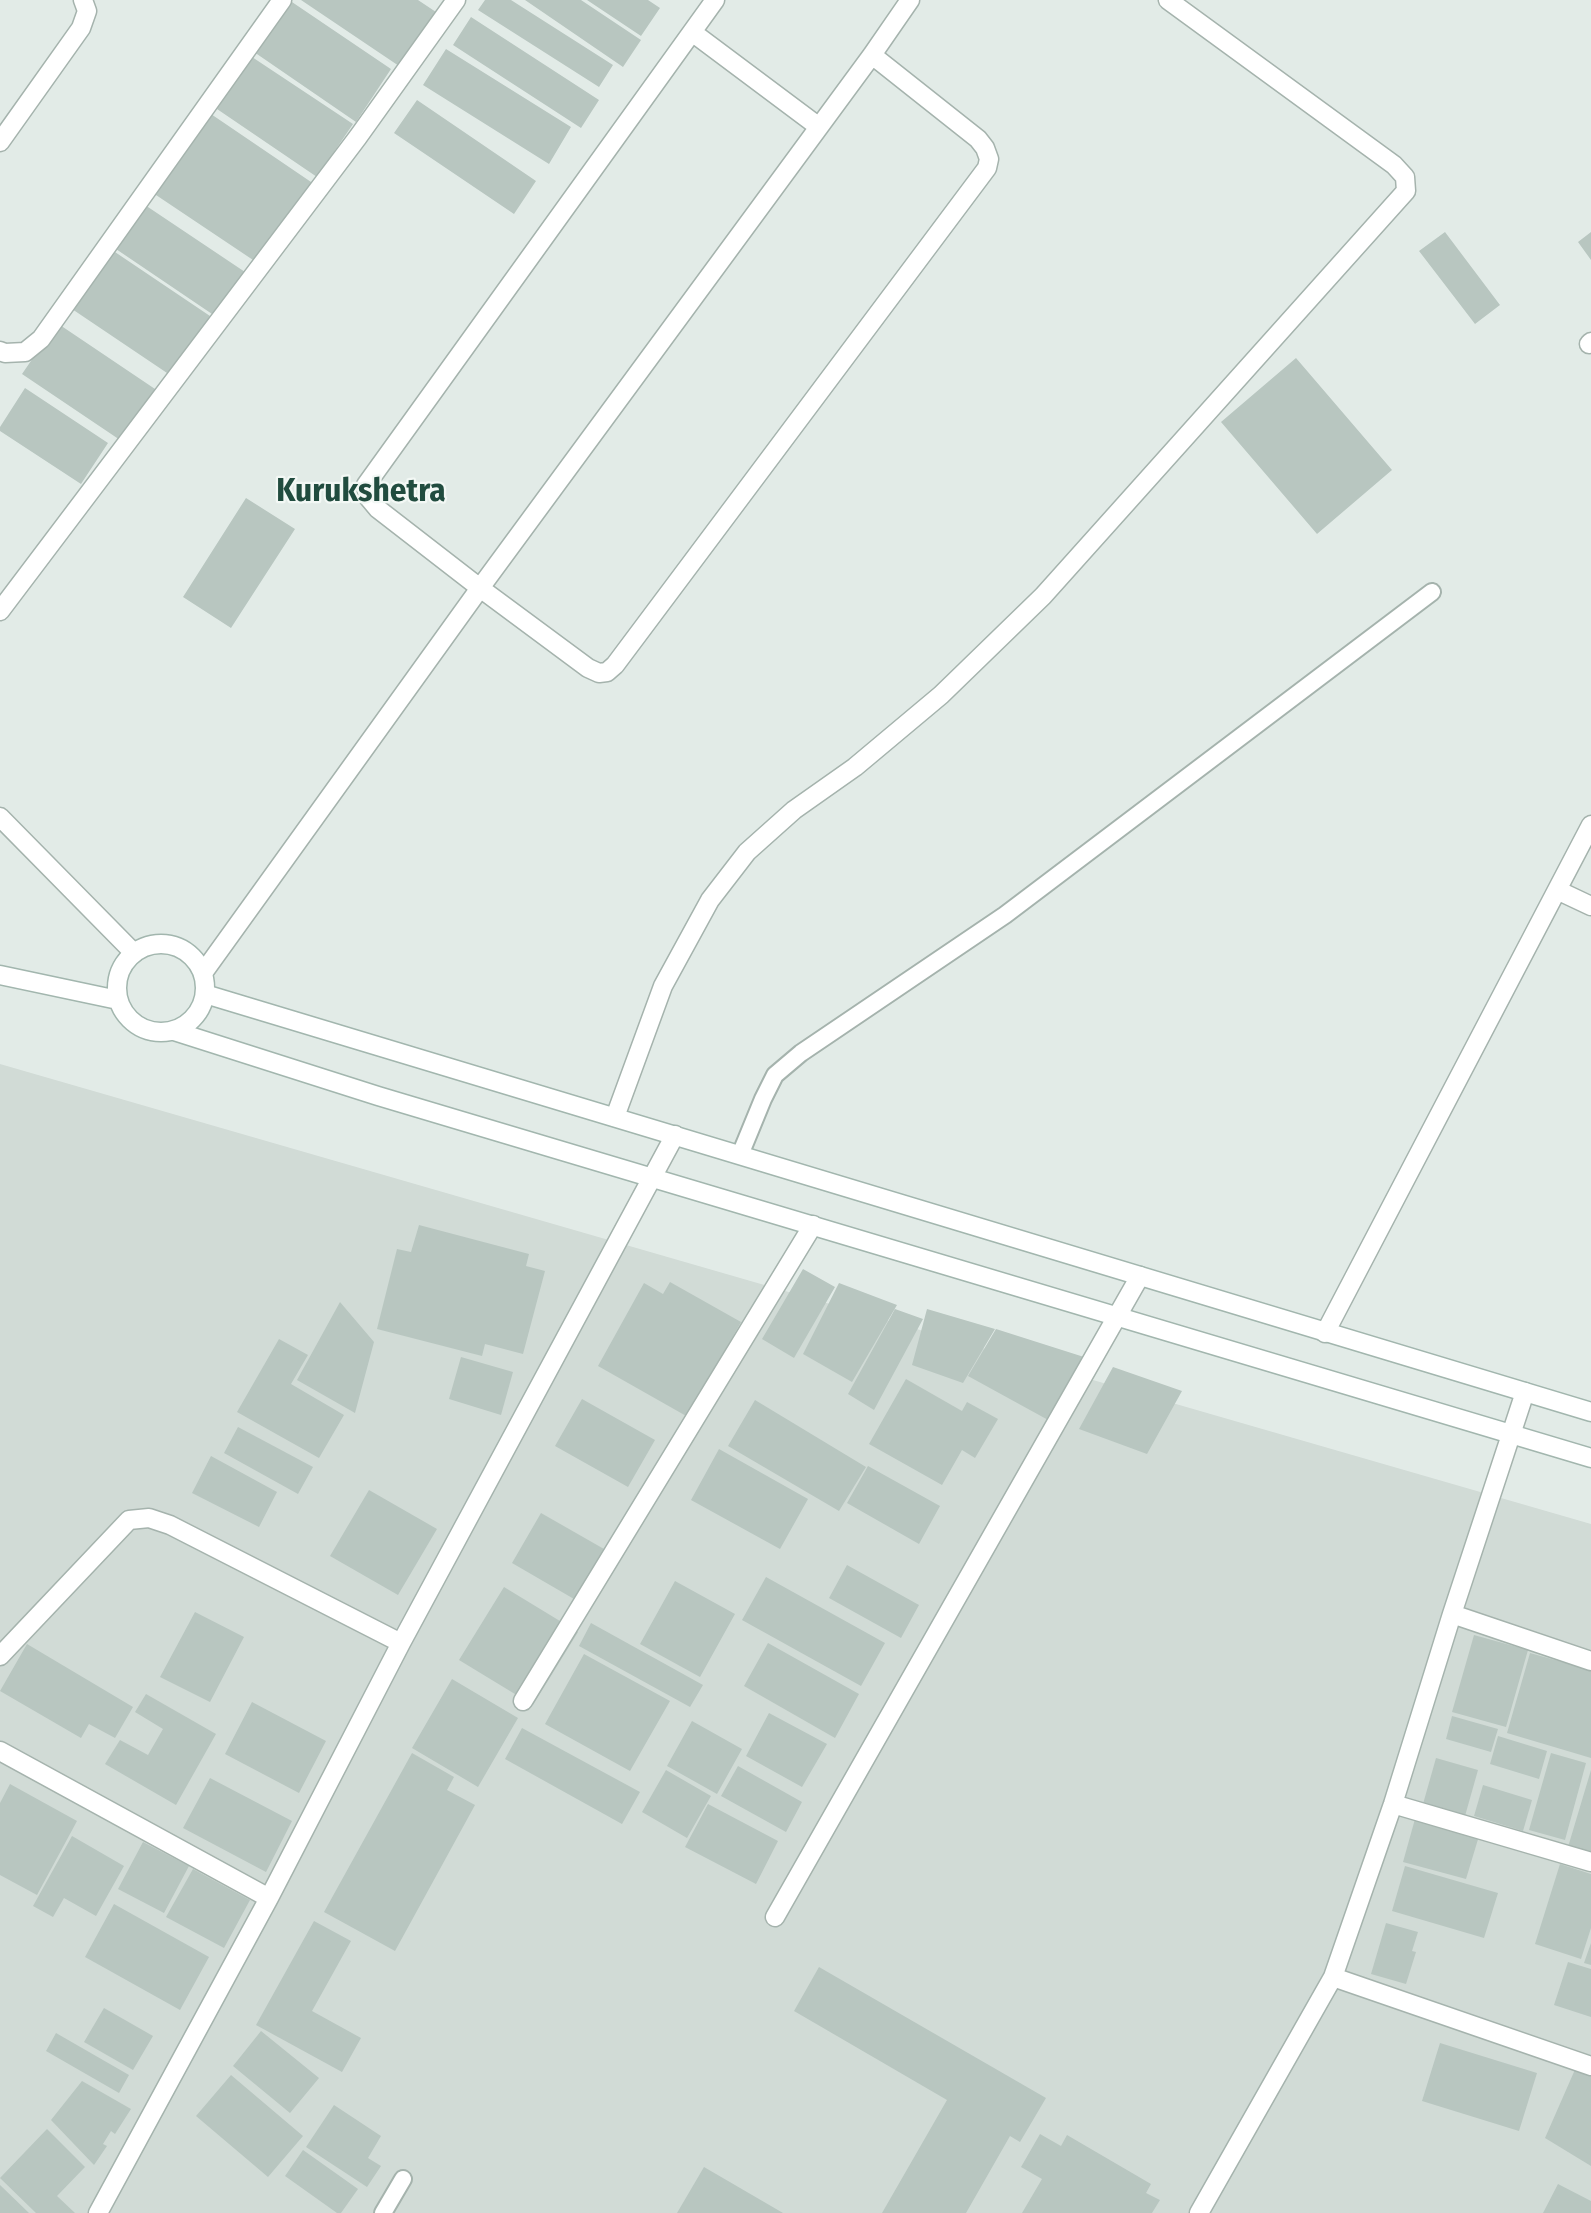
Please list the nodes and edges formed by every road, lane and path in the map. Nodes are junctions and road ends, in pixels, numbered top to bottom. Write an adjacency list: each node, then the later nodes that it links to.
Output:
1 (83, 0): 10 (street)
2 (282, 0): 11 (street)
3 (456, 0): 14 (street)
4 (715, 0): 7 (street)
5 (1168, 0): 25 (street)
6 (909, 1): 8 (street)
7 (692, 32): 9 (street); 12 (street)
8 (872, 55): 9 (street); 12 (street)
9 (819, 127): 12 (street)
10 (0, 142)
11 (0, 351)
12 (480, 588): 20 (street)
13 (1432, 592): 27 (lane)
14 (0, 611)
15 (0, 817): 19 (street)
16 (1591, 825): 17 (street)
17 (1557, 890): 18 (street); 32 (street)
18 (1591, 906)
19 (134, 953): 20 (street); 23 (street)
20 (203, 973): 22 (street)
21 (0, 975): 23 (street)
22 (205, 994): 24 (street); 25 (street)
23 (118, 999): 24 (street)
24 (174, 1031): 28 (street)
25 (615, 1117): 26 (street)
26 (675, 1135): 27 (street); 28 (street)
27 (740, 1155): 30 (street)
28 (652, 1177): 29 (street); 38 (street)
29 (813, 1225): 31 (street); 41 (street)
30 (1140, 1276): 31 (street); 32 (street)
31 (1117, 1316): 35 (street); 46 (street)
32 (1325, 1333): 33 (street)
33 (1525, 1392): 34 (street); 35 (street)
34 (1591, 1412)
35 (1512, 1434): 36 (street); 37 (street)
36 (1591, 1458)
37 (1452, 1614): 40 (street); 43 (street)
38 (401, 1643): 39 (street); 45 (street)
39 (0, 1656)
40 (1591, 1661)
41 (523, 1701)
42 (0, 1751): 45 (street)
43 (1393, 1804): 44 (street); 47 (street)
44 (1591, 1862)
45 (269, 1898): 50 (street)
46 (775, 1917)
47 (1333, 1977): 48 (street); 52 (street)
48 (1591, 2066)
49 (403, 2179): 51 (lane)
50 (98, 2213)
51 (382, 2213)
52 (1199, 2213)

